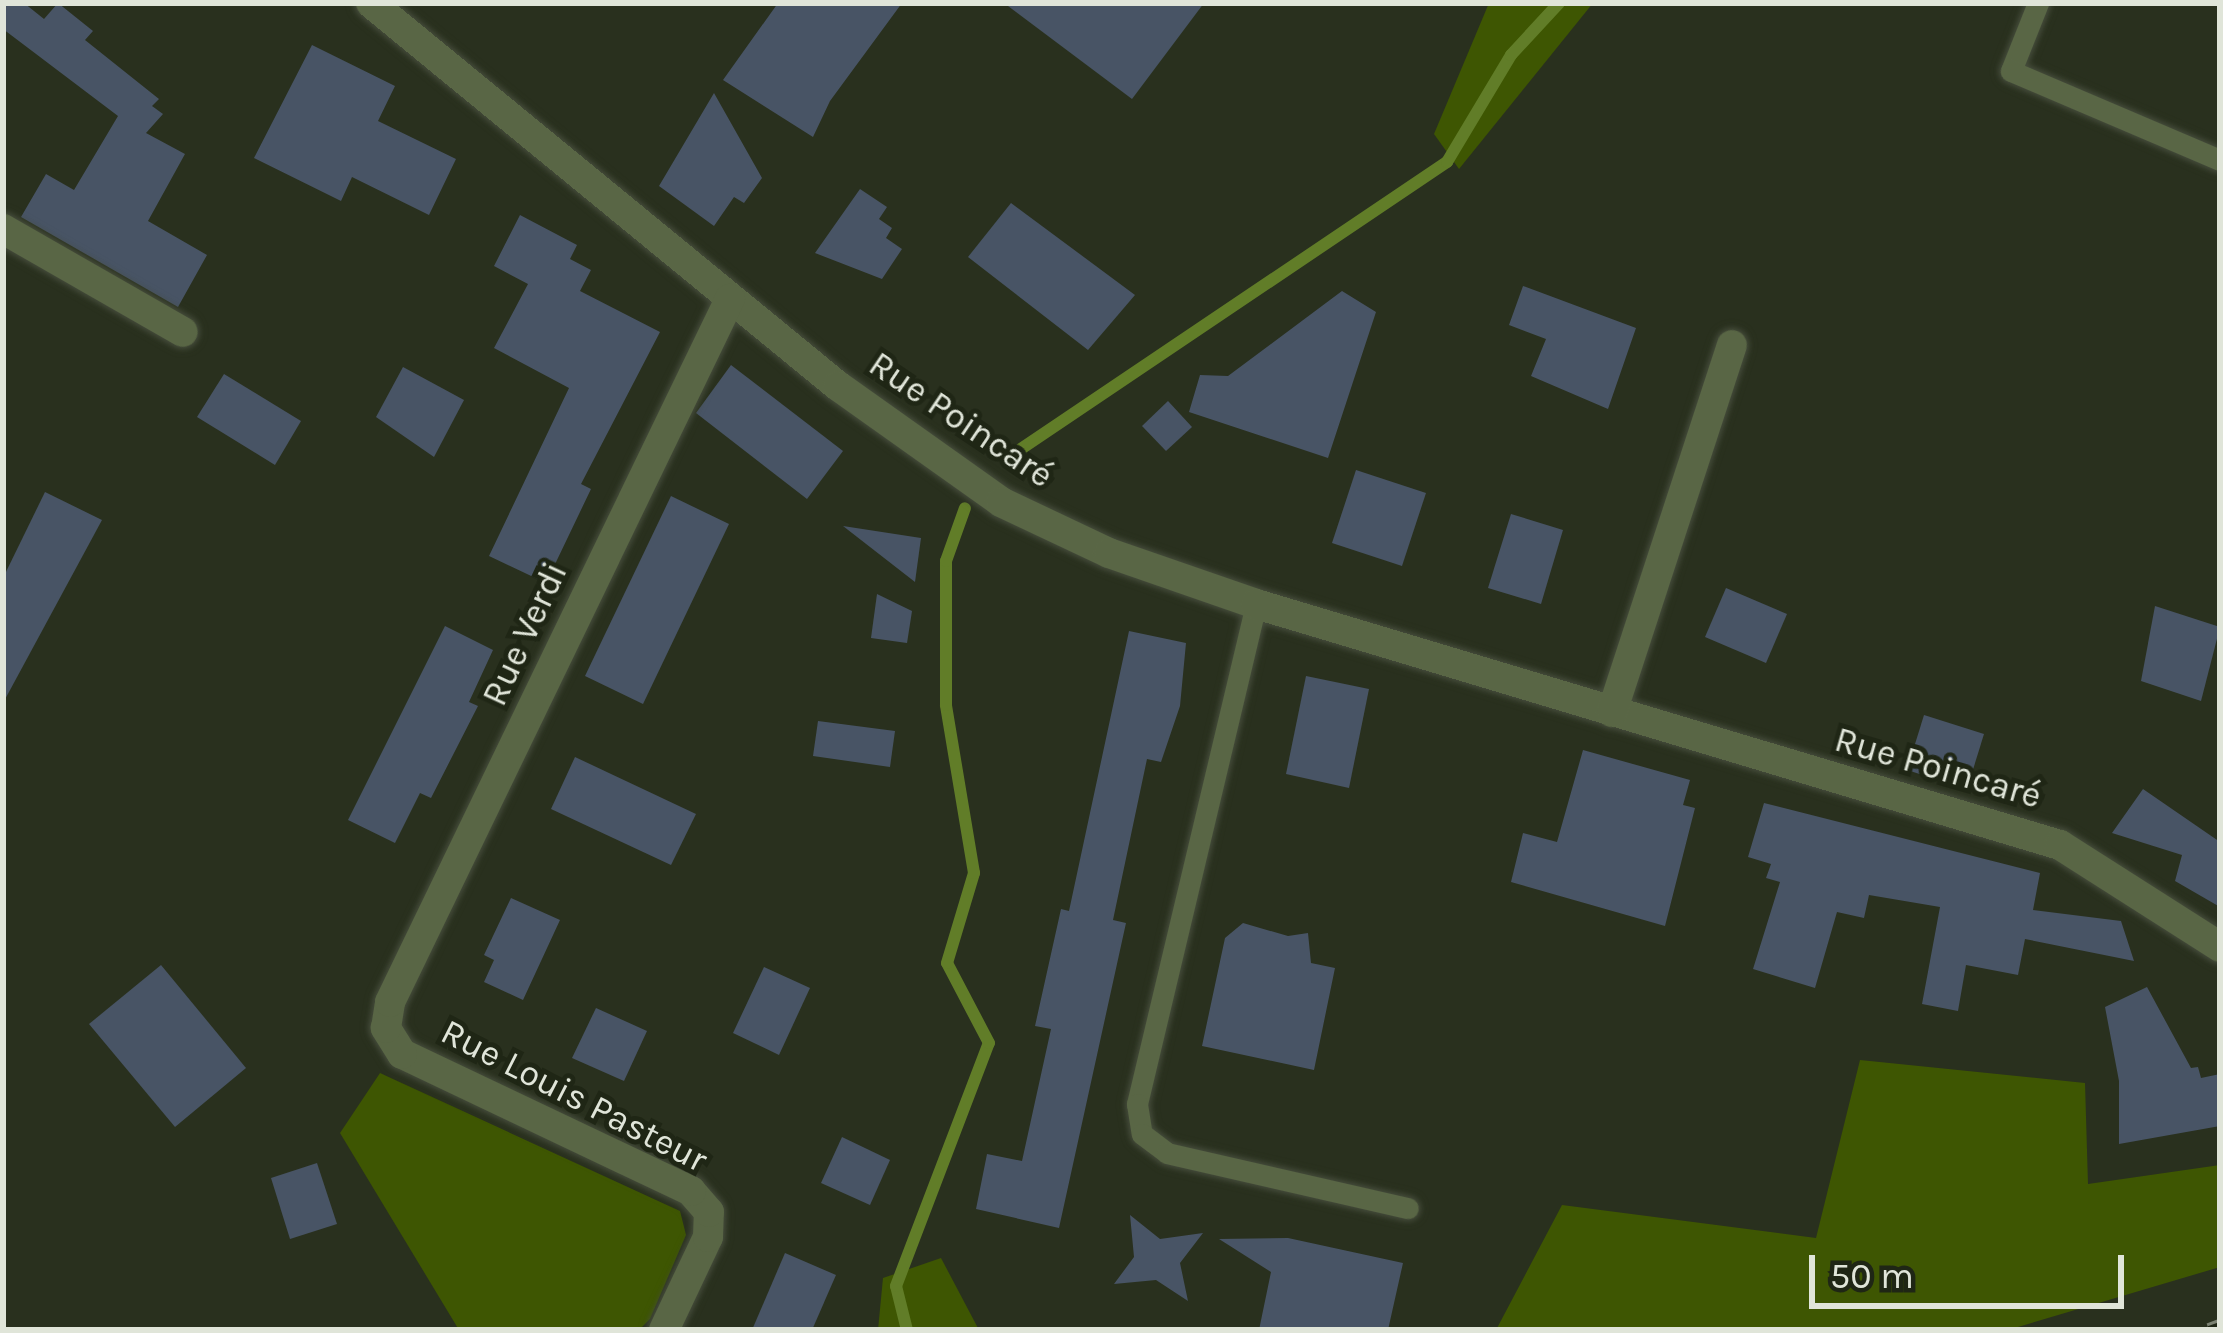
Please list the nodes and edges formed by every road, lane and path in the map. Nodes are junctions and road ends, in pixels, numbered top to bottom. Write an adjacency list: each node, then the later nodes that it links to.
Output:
1 (371, 3): 5 (street, Rue Poincaré)
2 (2038, 3): 3 (lane)
3 (2220, 160)
4 (3, 229): 6 (street)
5 (730, 298): 8 (street, Rue Poincaré); 11 (street, Rue Verdi)
6 (183, 332)
7 (1732, 345): 9 (street)
8 (1256, 604): 9 (street, Rue Poincaré); 12 (lane)
9 (1612, 712): 10 (street, Rue Poincaré)
10 (2220, 947)
11 (390, 1002): 13 (street, Rue Louis Pasteur)
12 (1408, 1208)
13 (664, 1330)

